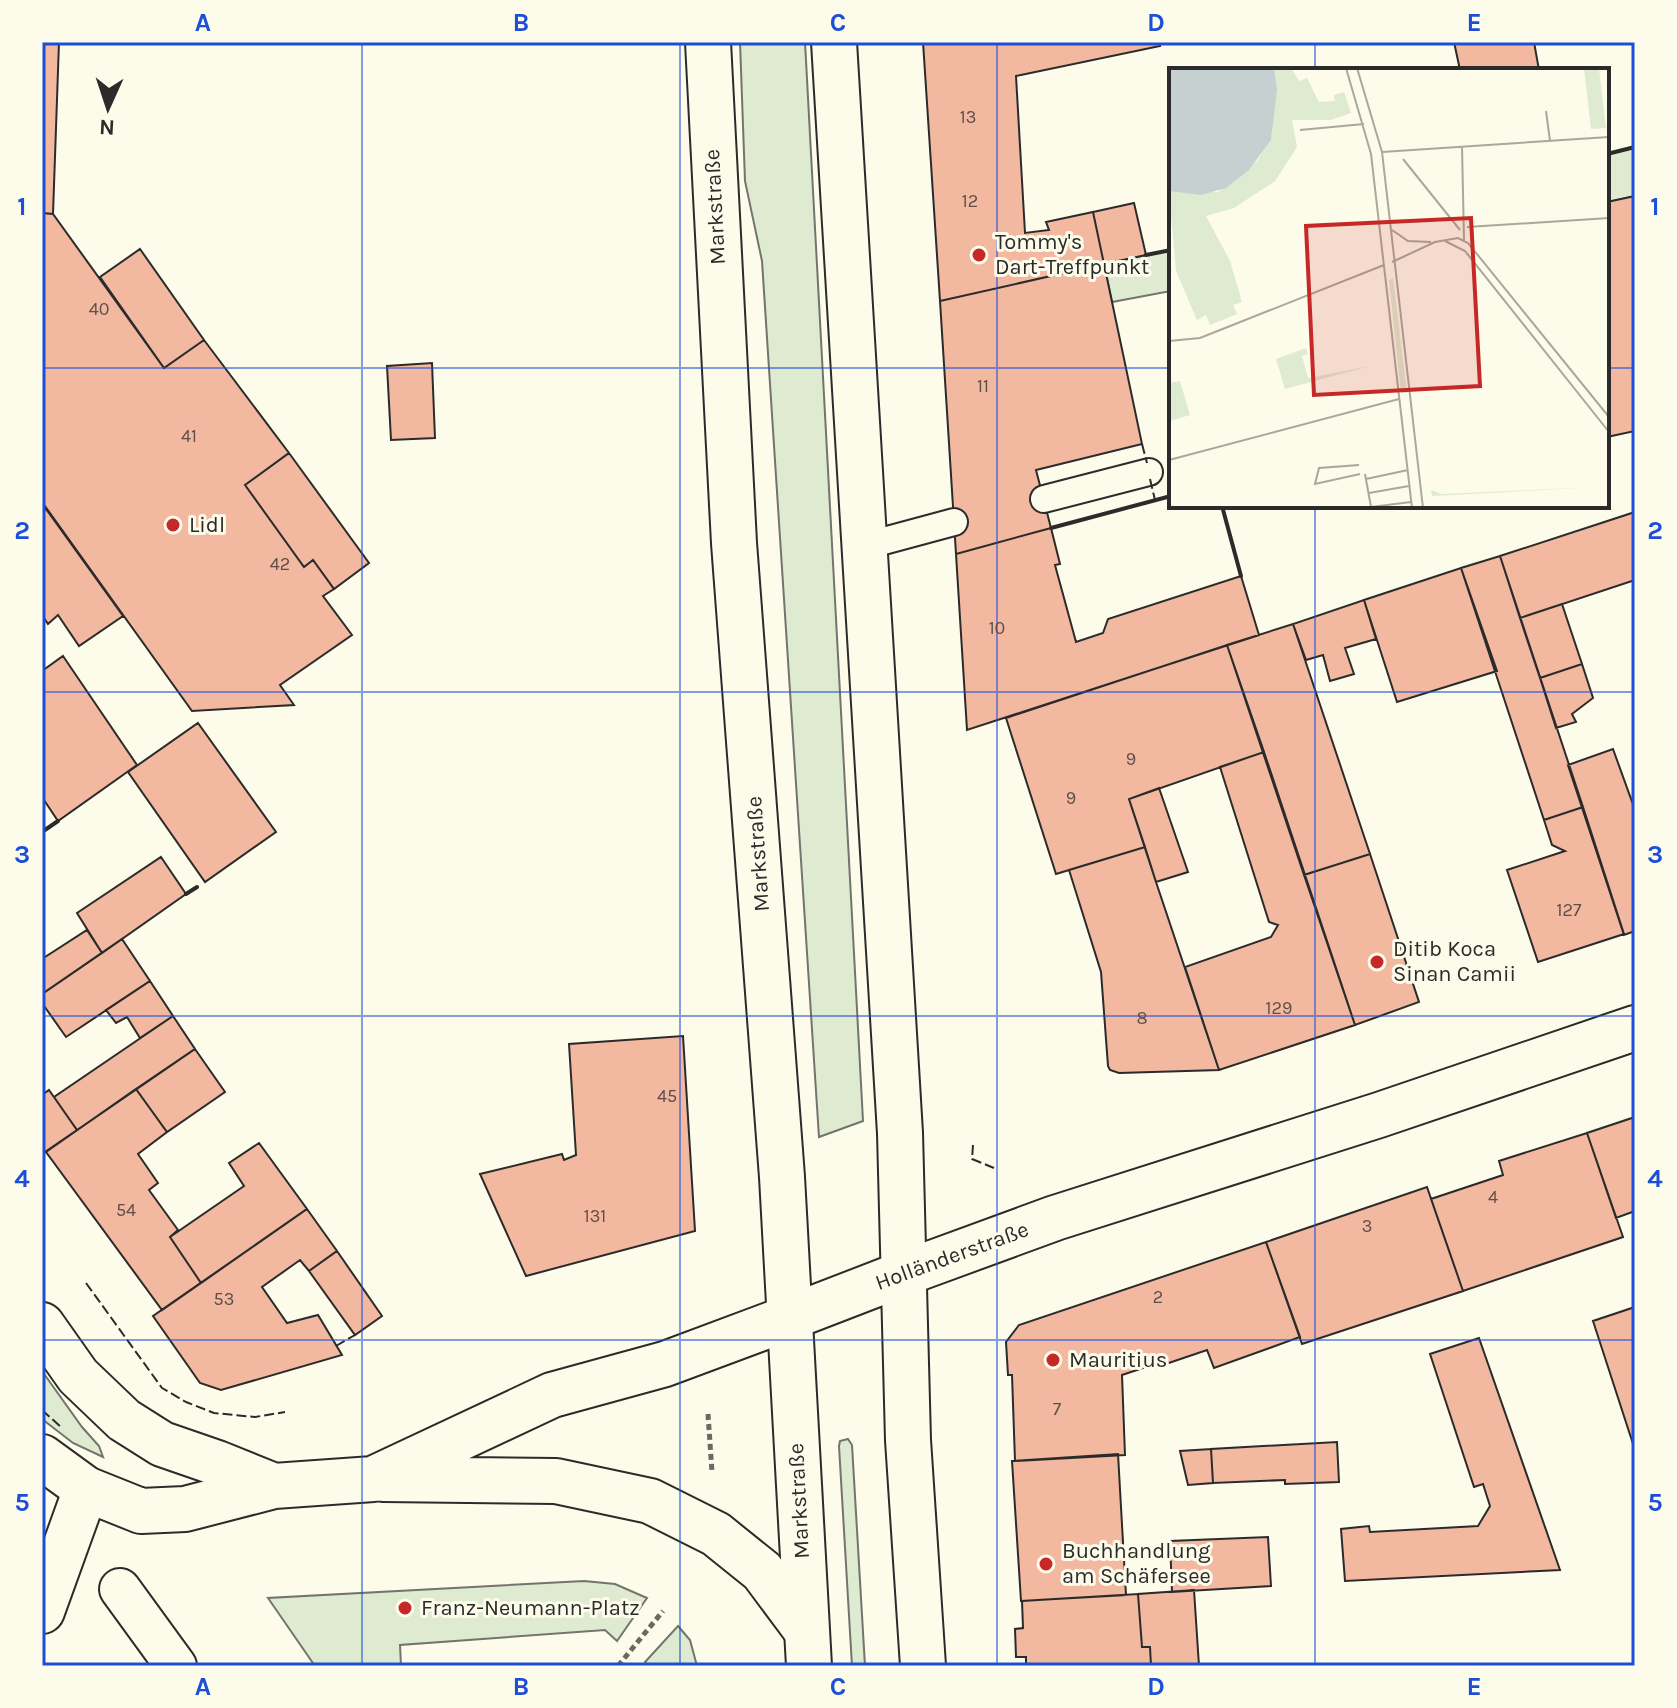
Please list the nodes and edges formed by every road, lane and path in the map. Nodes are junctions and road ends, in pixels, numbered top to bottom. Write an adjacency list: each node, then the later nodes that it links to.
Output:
1 (708, 42): 9 (main road, Markstraße)
2 (834, 42): 6 (main road)
3 (1149, 472): 4 (lane)
4 (1044, 499)
5 (954, 522): 6 (lane)
6 (865, 546): 8 (main road)
7 (1635, 1028): 8 (main road, Holländerstraße)
8 (905, 1273): 9 (main road, Holländerstraße); 23 (main road)
9 (791, 1317): 13 (main road, Holländerstraße); 20 (main road, Markstraße)
10 (42, 1325): 15 (main road)
11 (708, 1414): 14 (path)
12 (42, 1457): 16 (main road, Holländerstraße)
13 (373, 1479): 15 (main road, Holländerstraße); 20 (main road)
14 (713, 1483)
15 (274, 1486): 16 (main road, Holländerstraße)
16 (86, 1489): 18 (main road)
17 (120, 1589): 21 (street)
18 (42, 1611)
19 (663, 1611): 22 (path)
20 (807, 1648)
21 (176, 1666)
22 (618, 1666)
23 (923, 1666)

